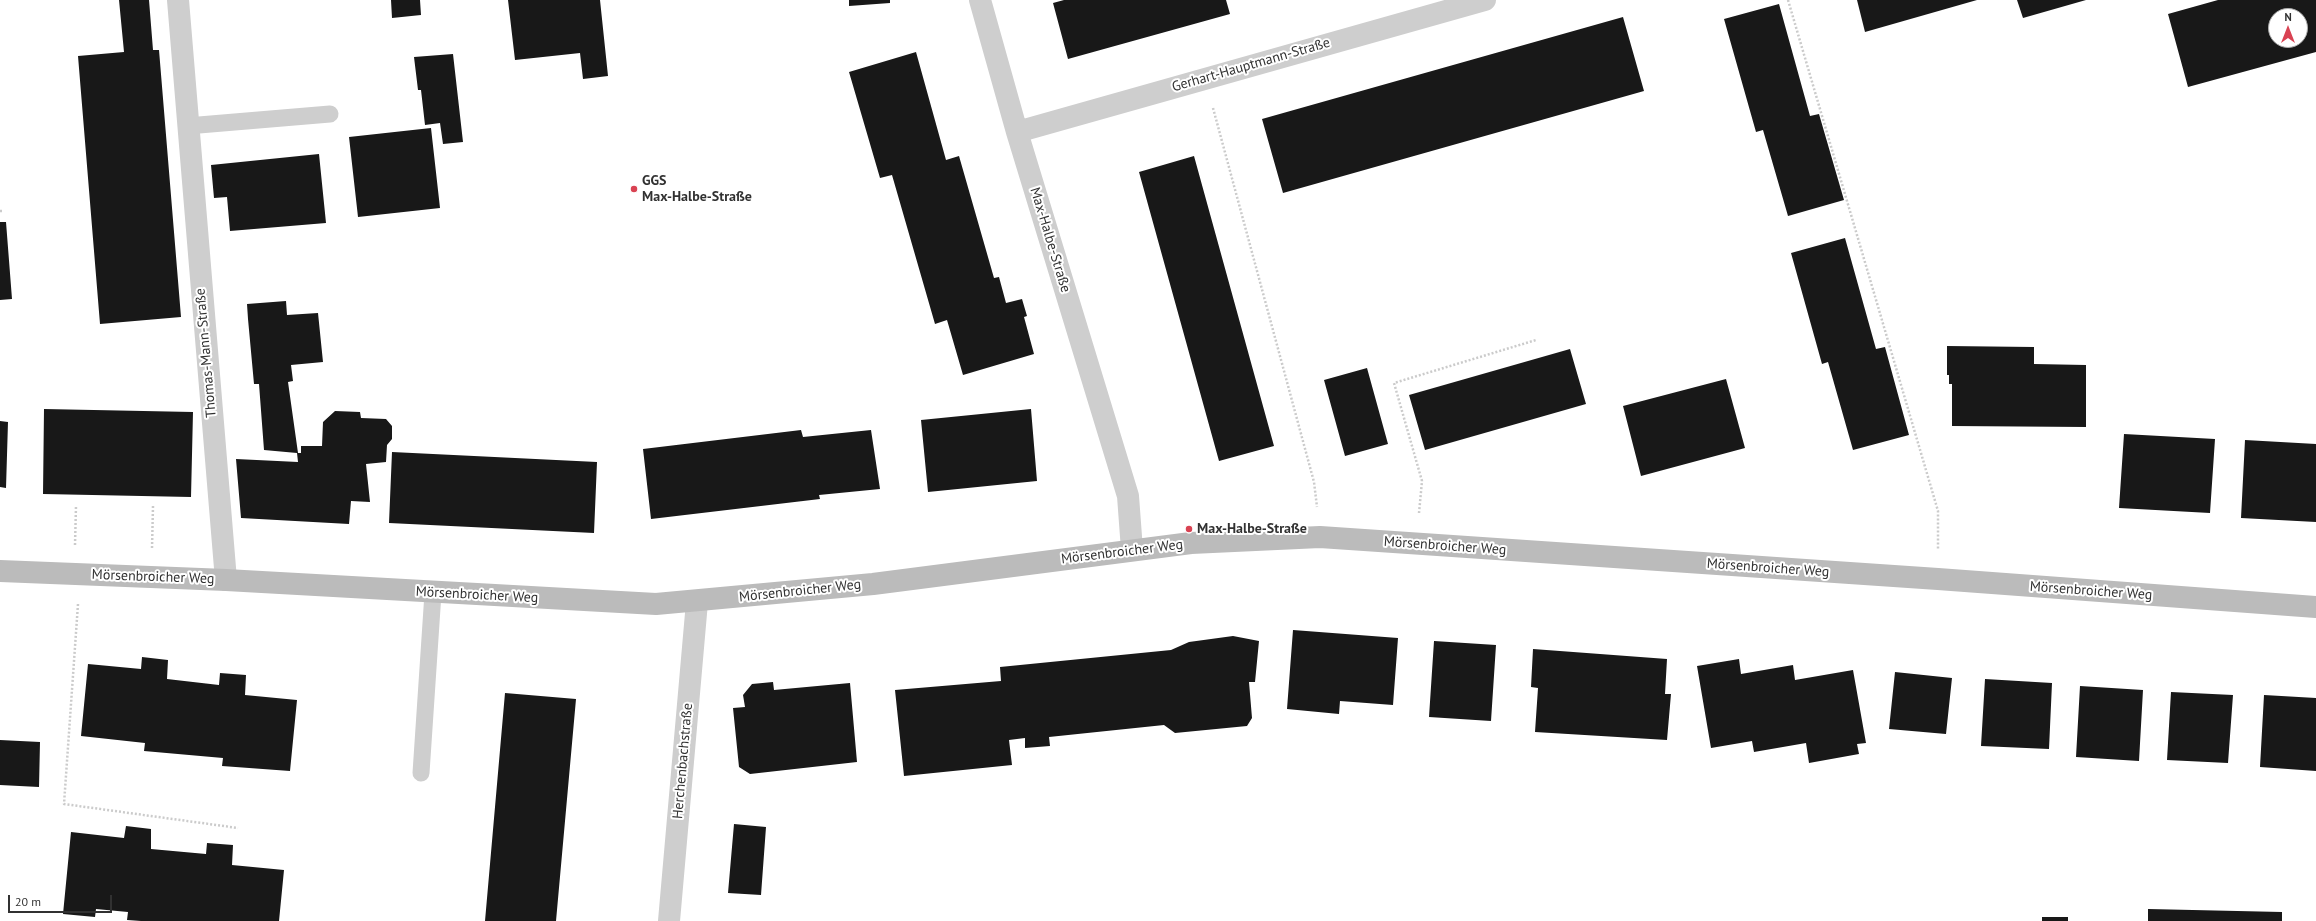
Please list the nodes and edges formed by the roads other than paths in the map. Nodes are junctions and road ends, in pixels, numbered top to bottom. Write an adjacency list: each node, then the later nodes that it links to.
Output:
1 (178, 0): 5 (street, Thomas-Mann-Straße)
2 (980, 0): 6 (street, Max-Halbe-Straße)
3 (1485, 0): 6 (street, Gerhart-Hauptmann-Straße)
4 (330, 114): 5 (lane)
5 (187, 126): 9 (street, Thomas-Mann-Straße)
6 (1017, 132): 7 (street, Max-Halbe-Straße)
7 (1132, 550): 11 (street, Mörsenbroicher Weg); 12 (street, Mörsenbroicher Weg)
8 (0, 571): 9 (street, Mörsenbroicher Weg)
9 (226, 580): 10 (street, Mörsenbroicher Weg)
10 (433, 593): 11 (street, Mörsenbroicher Weg); 13 (lane)
11 (697, 602): 14 (street, Herchenbachstraße)
12 (2316, 607)
13 (421, 773)
14 (669, 921)

